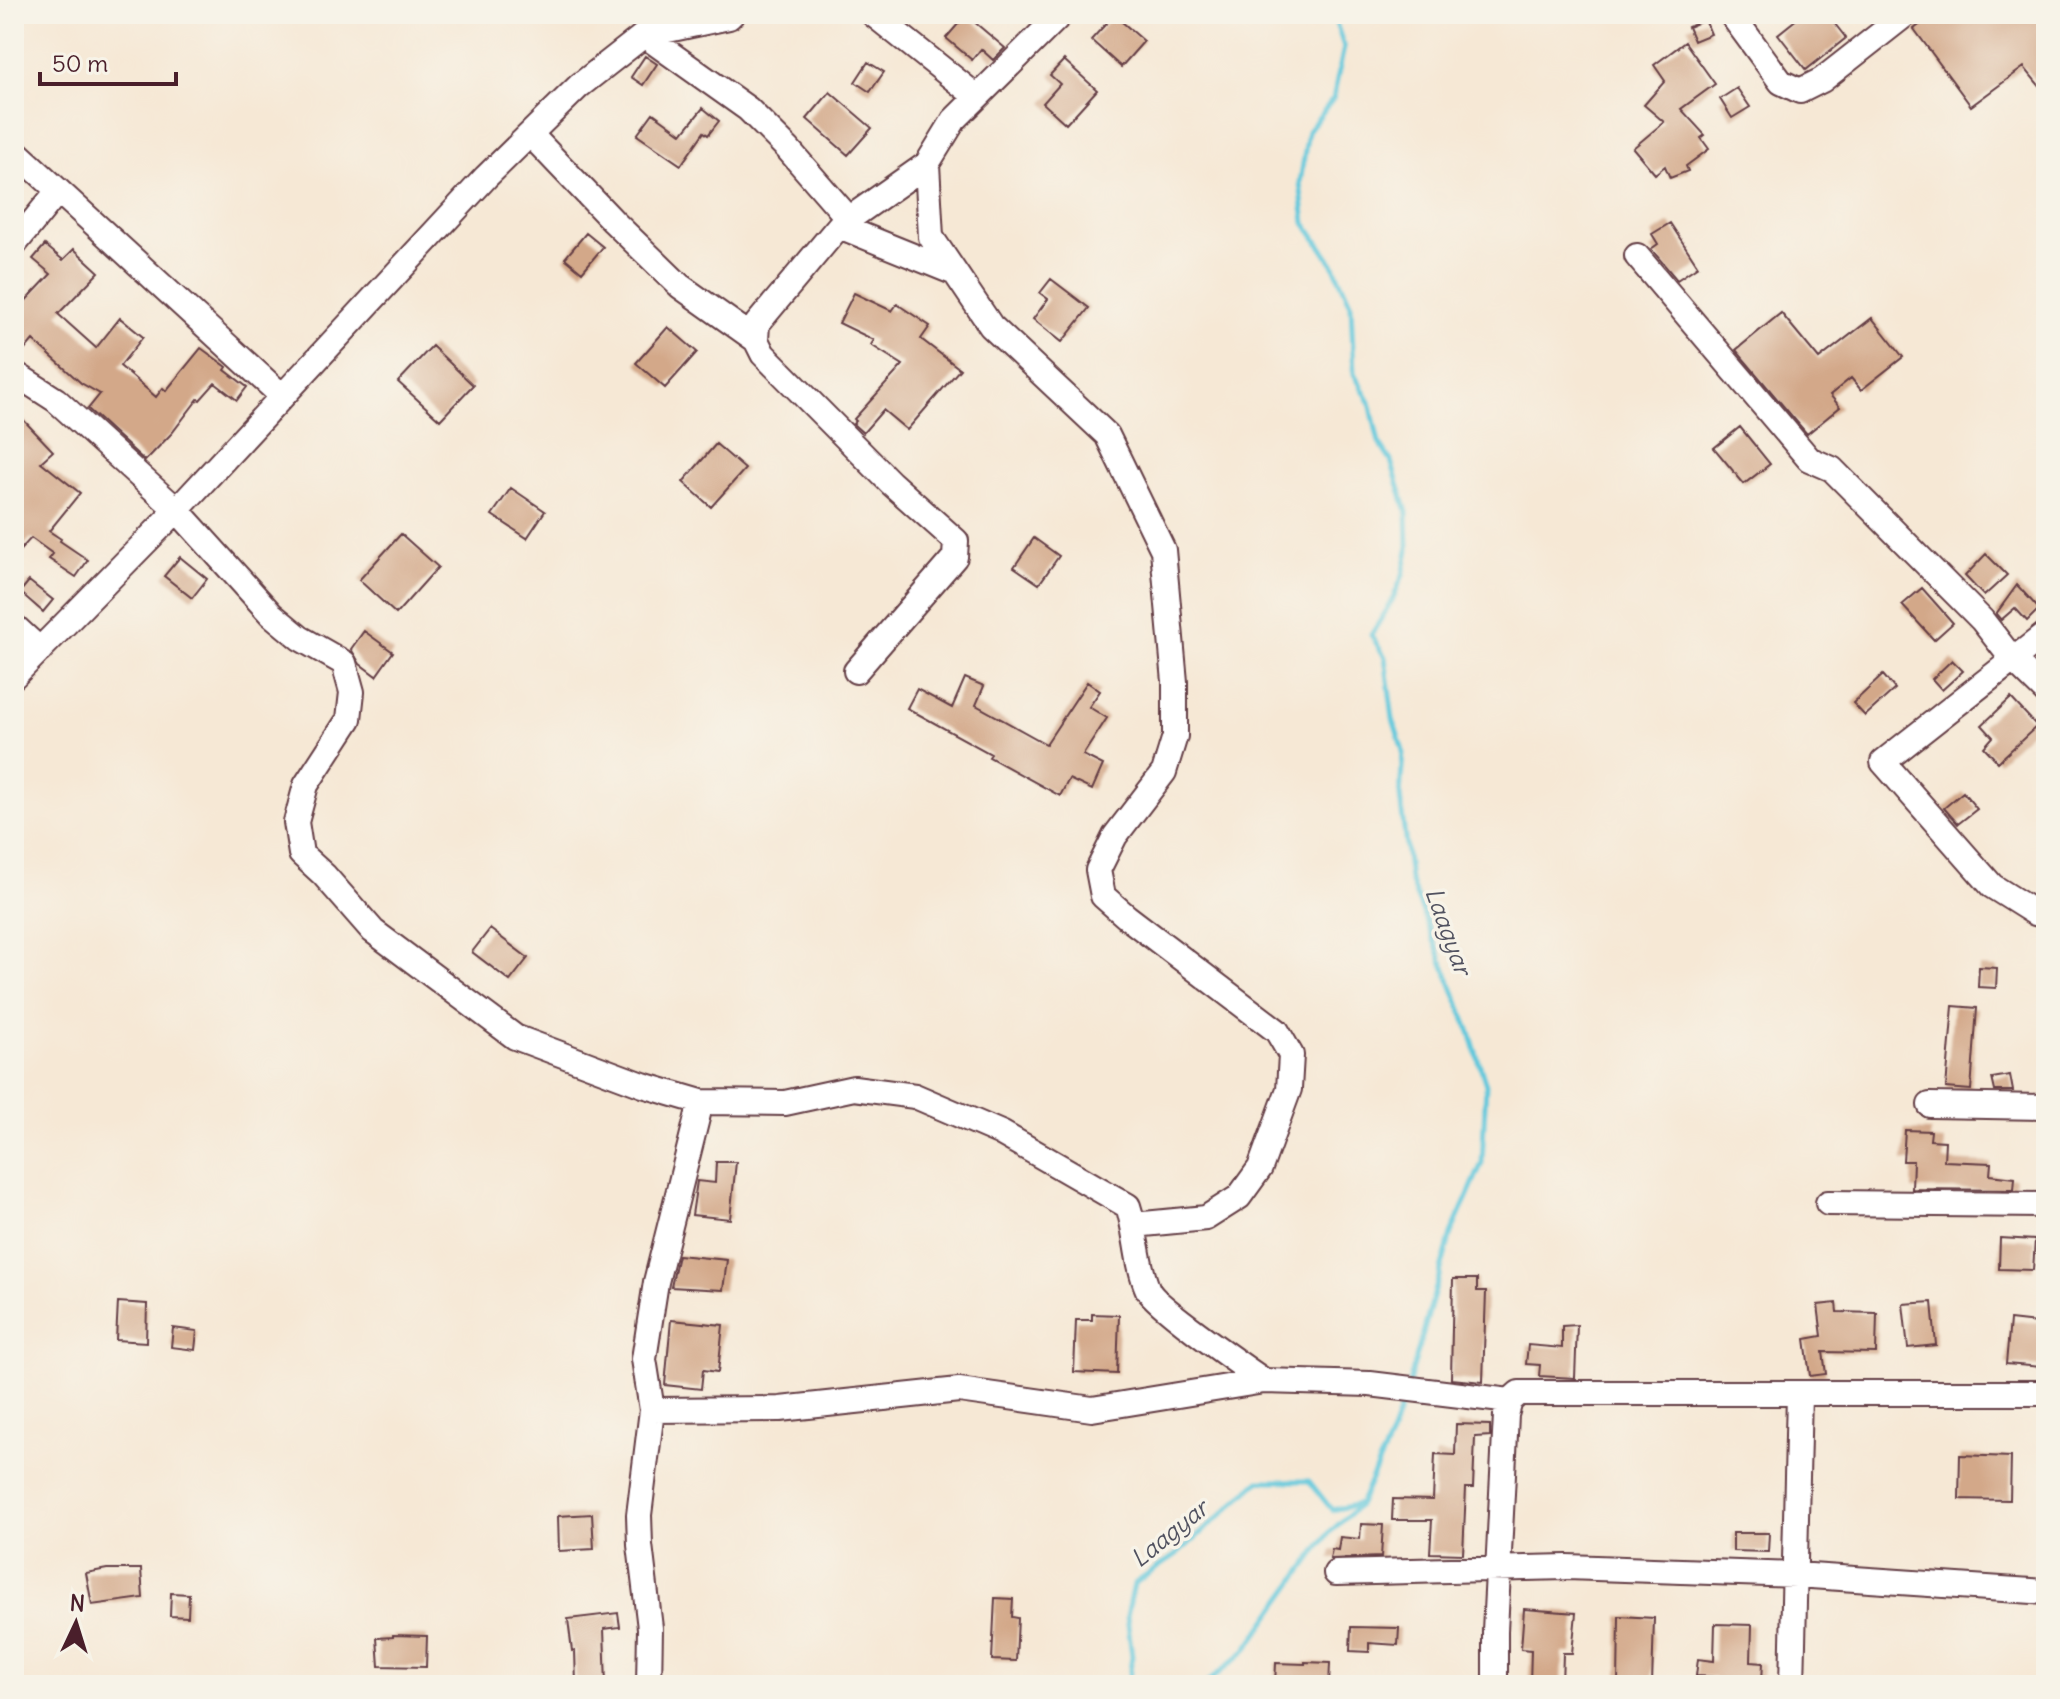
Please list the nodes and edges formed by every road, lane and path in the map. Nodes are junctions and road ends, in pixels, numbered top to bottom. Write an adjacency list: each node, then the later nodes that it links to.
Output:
1 (732, 14): 6 (street)
2 (873, 14): 7 (street)
3 (1061, 14): 7 (street)
4 (1731, 14): 5 (street)
5 (1906, 14)
6 (644, 35): 8 (street); 12 (street)
7 (977, 97): 10 (street)
8 (531, 135): 16 (street); 18 (street)
9 (14, 150): 11 (street)
10 (927, 164): 12 (street); 15 (street)
11 (58, 191): 13 (street); 18 (street)
12 (844, 222): 15 (street); 16 (street)
13 (14, 245)
14 (1637, 256): 23 (street)
15 (955, 273): 33 (street)
16 (756, 340): 24 (street)
17 (14, 373): 19 (street)
18 (282, 396): 19 (street)
19 (177, 510): 22 (street); 28 (street)
20 (14, 626): 22 (street)
21 (2046, 634): 23 (street)
22 (40, 650): 25 (street)
23 (2013, 660): 26 (street); 27 (street)
24 (856, 671)
25 (14, 676)
26 (2046, 692)
27 (2046, 916)
28 (701, 1102): 33 (street); 38 (street)
29 (1930, 1105): 30 (street)
30 (2046, 1107)
31 (1828, 1203): 32 (street)
32 (2046, 1205)
33 (1134, 1225): 34 (street)
34 (1264, 1381): 37 (street); 38 (street)
35 (2046, 1393): 36 (street)
36 (1799, 1394): 37 (street); 41 (street)
37 (1510, 1401): 39 (street)
38 (652, 1410): 43 (street)
39 (1499, 1569): 40 (street); 41 (street); 44 (street)
40 (1336, 1573)
41 (1796, 1575): 42 (street); 45 (street)
42 (2046, 1592)
43 (649, 1685)
44 (1495, 1685)
45 (1792, 1685)

